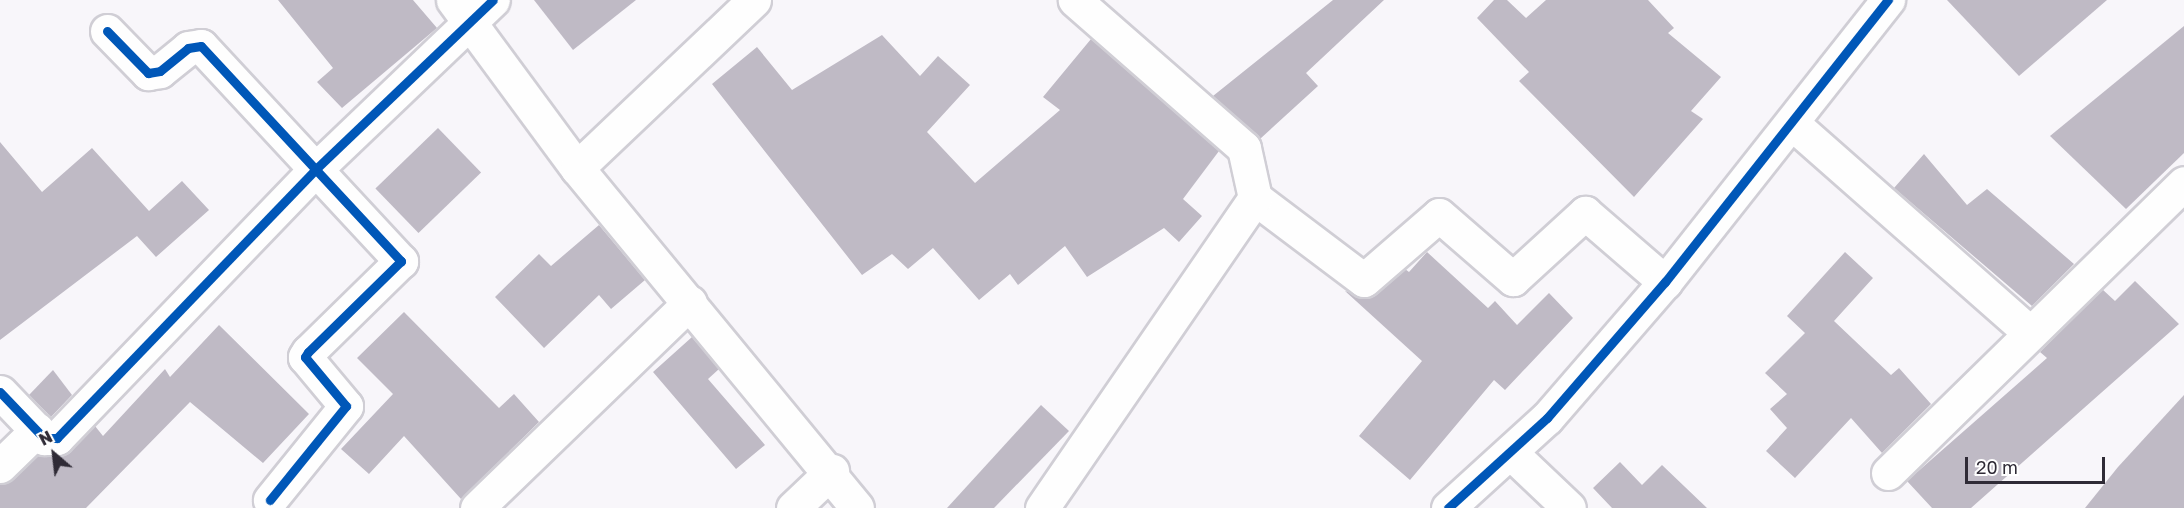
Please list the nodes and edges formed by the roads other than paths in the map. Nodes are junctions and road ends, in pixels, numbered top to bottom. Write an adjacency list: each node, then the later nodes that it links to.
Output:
1 (754, 0): 8 (street)
2 (1075, 0): 10 (street)
3 (1888, 0): 6 (street)
4 (473, 7): 7 (street); 8 (street)
5 (107, 31): 7 (street)
6 (1793, 124): 11 (street); 13 (street)
7 (317, 168): 15 (street); 20 (street)
8 (577, 168): 12 (street)
9 (2184, 183): 13 (street)
10 (1255, 198): 11 (street); 24 (street)
11 (1665, 282): 16 (street)
12 (690, 302): 18 (street); 21 (street)
13 (2030, 333): 19 (street)
14 (0, 392): 15 (street)
15 (37, 430): 17 (street)
16 (1510, 452): 25 (street); 26 (street)
17 (0, 466)
18 (832, 471): 22 (street); 23 (street)
19 (1888, 472)
20 (270, 500)
21 (477, 508)
22 (793, 508)
23 (857, 508)
24 (1042, 508)
25 (1448, 508)
26 (1569, 508)

